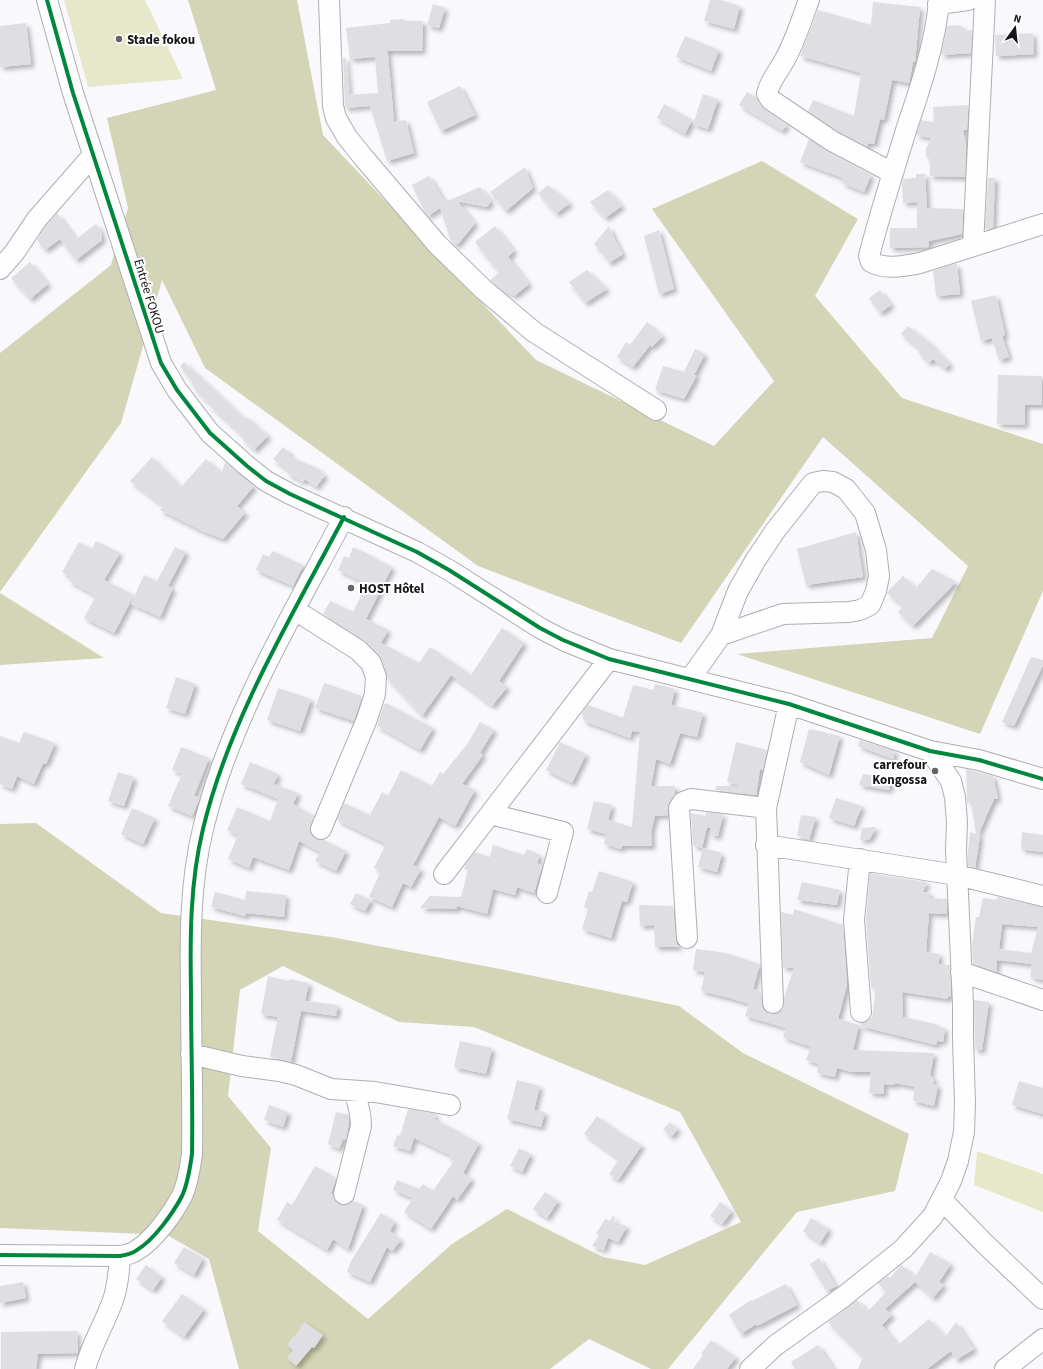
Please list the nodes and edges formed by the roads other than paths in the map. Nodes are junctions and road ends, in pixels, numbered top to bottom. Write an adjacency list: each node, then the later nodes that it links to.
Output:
1 (47, 0): 7 (street, Entrée FOKOU)
2 (329, 0): 12 (street)
3 (809, 0): 8 (street)
4 (968, 0): 6 (street)
5 (985, 0): 10 (street)
6 (939, 2): 8 (street)
7 (94, 155): 11 (street); 13 (street, Entrée FOKOU)
8 (893, 173): 10 (street)
9 (1043, 224): 10 (street)
10 (972, 246)
11 (0, 269)
12 (656, 410)
13 (344, 518): 14 (street); 16 (street, Entrée FOKOU)
14 (294, 610): 23 (street); 35 (street)
15 (721, 635): 15 (street); 17 (street)
16 (609, 659): 17 (street, Entrée FOKOU); 22 (street)
17 (690, 679): 18 (street, Entrée FOKOU)
18 (790, 704): 19 (street, Entrée FOKOU); 21 (street)
19 (930, 751): 20 (street, Entrée FOKOU); 27 (street)
20 (1043, 779)
21 (766, 808): 24 (street); 30 (street)
22 (490, 814): 26 (street); 28 (street)
23 (321, 829)
24 (766, 845): 25 (street); 33 (street)
25 (860, 859): 27 (street); 34 (street)
26 (444, 874)
27 (957, 874): 29 (street); 31 (street)
28 (547, 893)
29 (1043, 896)
30 (687, 938)
31 (961, 972): 32 (street); 39 (street)
32 (1043, 1000)
33 (773, 1003)
34 (861, 1012)
35 (191, 1054): 36 (street); 41 (street)
36 (354, 1091): 37 (street); 38 (street)
37 (450, 1104)
38 (344, 1194)
39 (942, 1200): 42 (street); 45 (street)
40 (0, 1255): 41 (street)
41 (120, 1256): 44 (street)
42 (1043, 1299)
43 (1043, 1340): 46 (street)
44 (85, 1369)
45 (750, 1369)
46 (1005, 1369)

